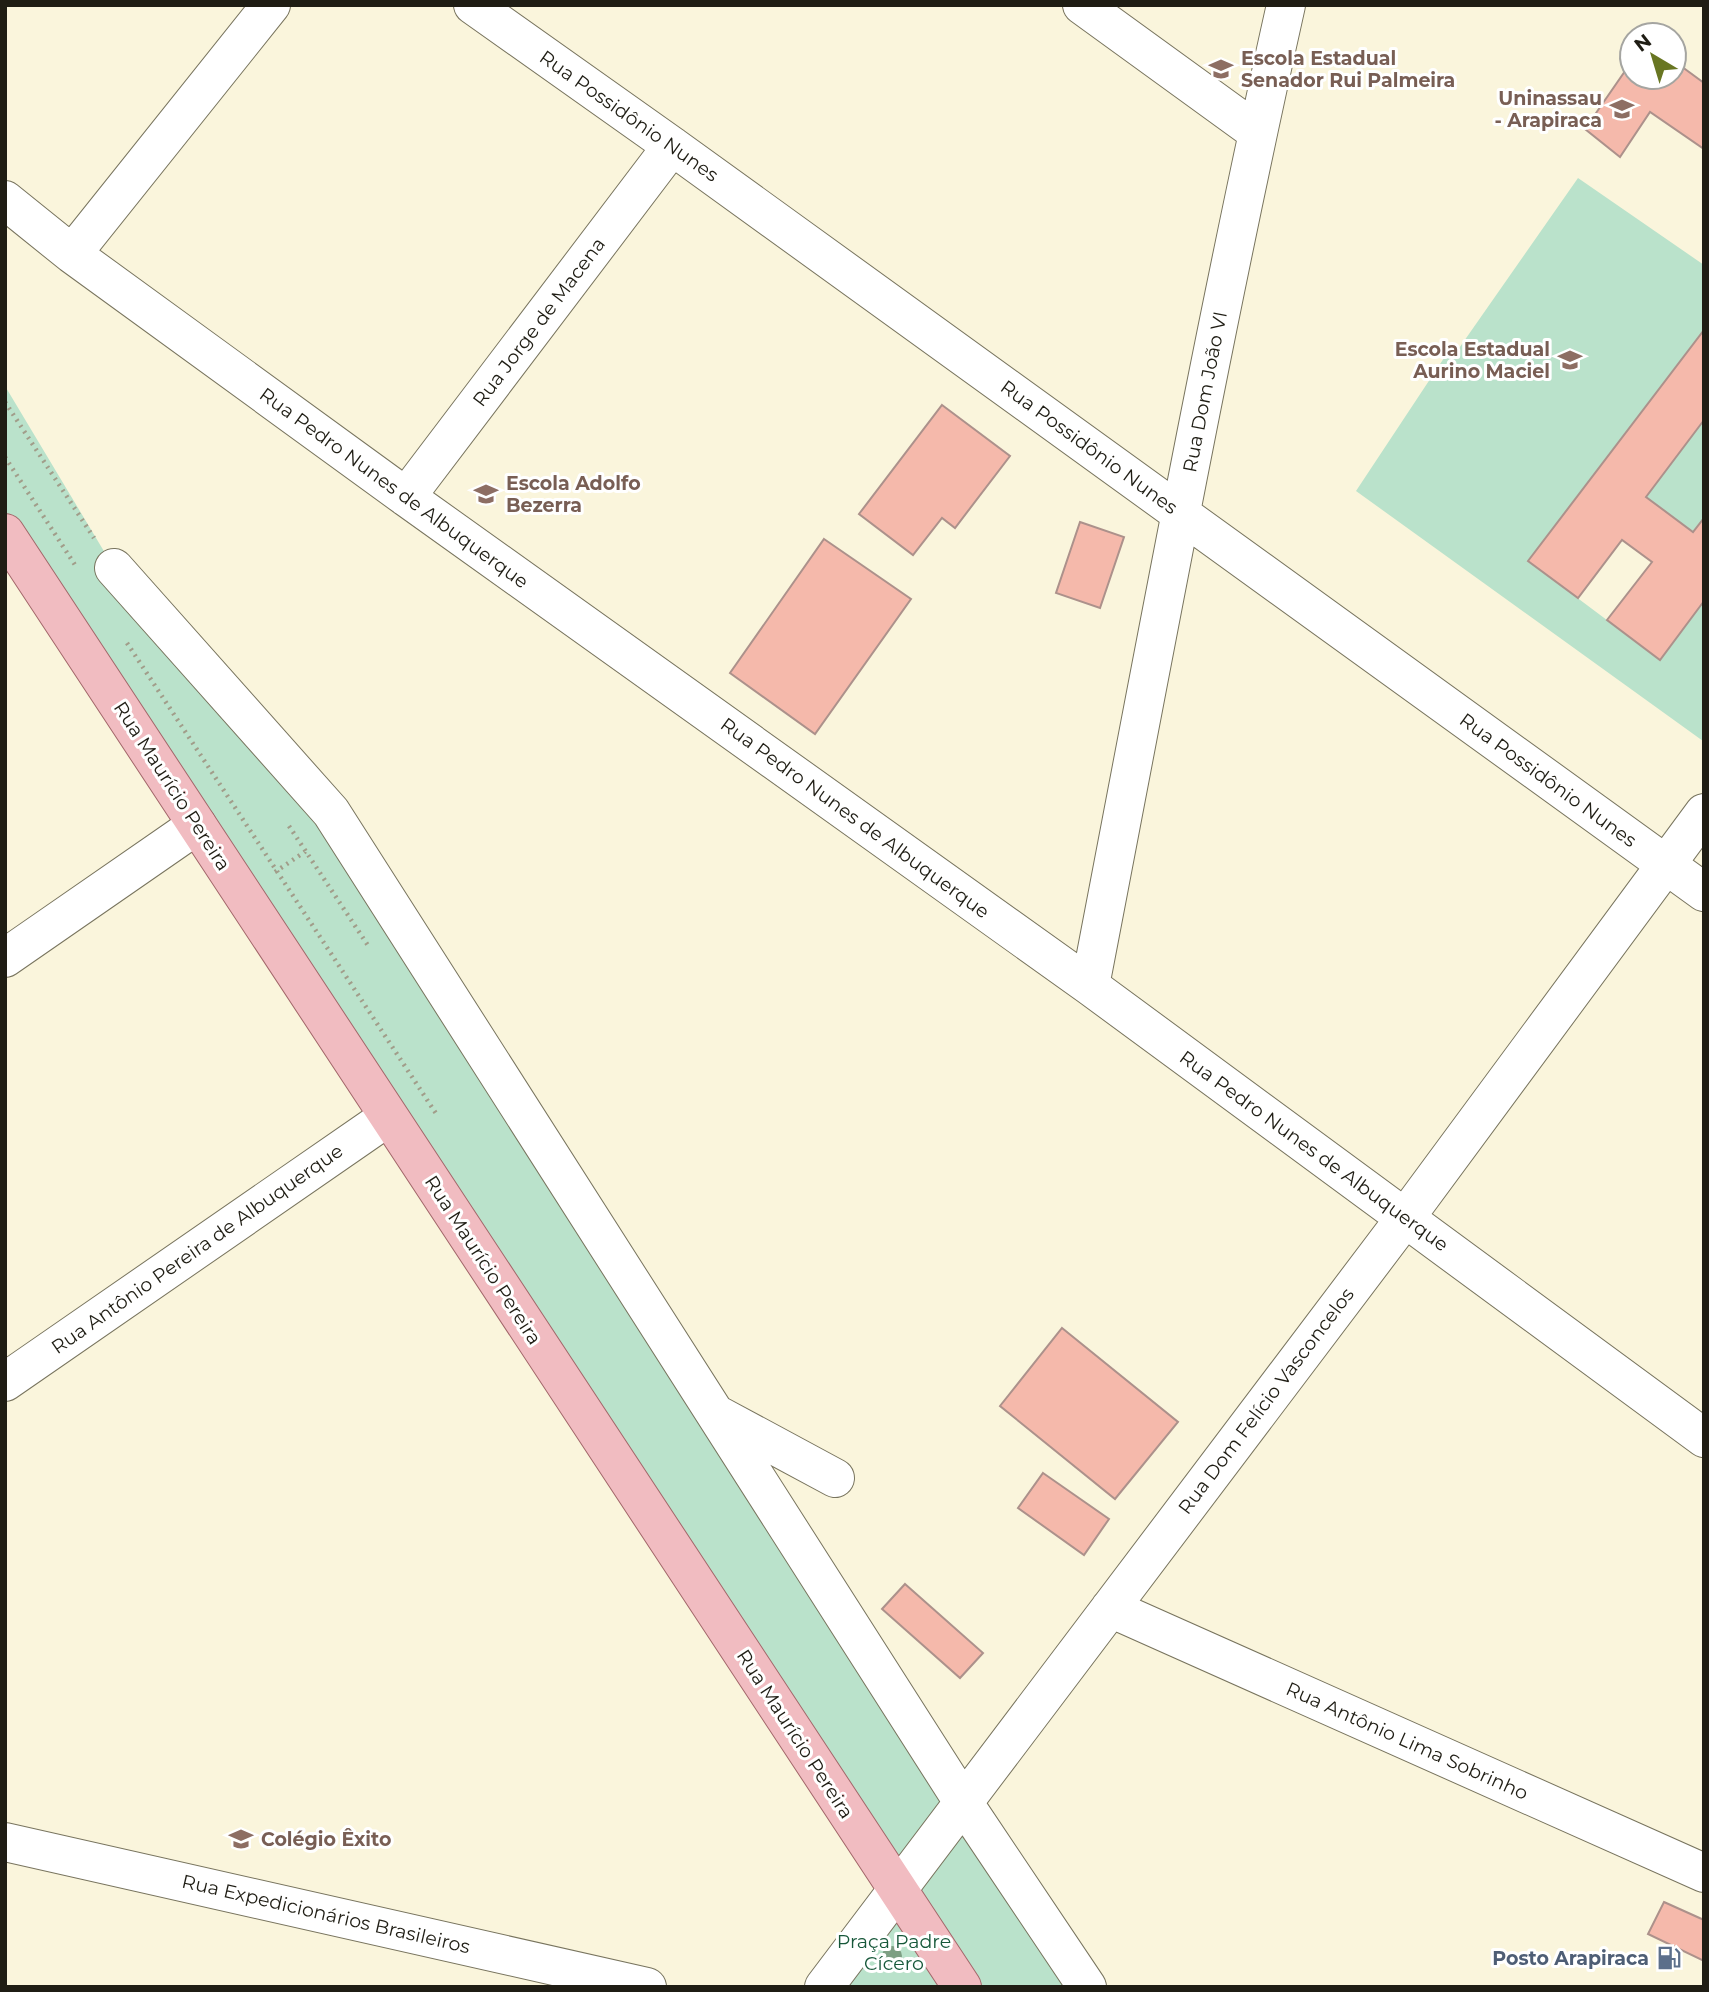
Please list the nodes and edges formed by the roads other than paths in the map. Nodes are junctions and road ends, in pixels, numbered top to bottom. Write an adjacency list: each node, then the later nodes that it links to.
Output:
1 (271, 5): 8 (street)
2 (473, 5): 6 (street, Rua Possidônio Nunes)
3 (1082, 5): 5 (street)
4 (1286, 5): 5 (street, Rua Dom João VI)
5 (1257, 132): 10 (street, Rua Dom João VI)
6 (672, 146): 9 (street, Rua Jorge de Macena); 10 (street, Rua Possidônio Nunes)
7 (5, 200): 8 (street, Rua Pedro Nunes de Albuquerque)
8 (72, 254): 9 (street, Rua Pedro Nunes de Albuquerque)
9 (406, 497): 18 (street, Rua Pedro Nunes de Albuquerque)
10 (1181, 513): 15 (street, Rua Possidônio Nunes); 18 (street, Rua Dom João VI)
11 (5, 533): 14 (main road, Rua Maurício Pereira)
12 (114, 568): 22 (street)
13 (1704, 813): 15 (street, Rua Dom Felício Vasconcelos)
14 (197, 825): 17 (street); 19 (main road, Rua Maurício Pereira)
15 (1665, 865): 16 (street, Rua Possidônio Nunes); 20 (street, Rua Dom Felício Vasconcelos)
16 (1704, 892)
17 (5, 958)
18 (1090, 986): 20 (street, Rua Pedro Nunes de Albuquerque)
19 (388, 1116): 21 (street, Rua Antônio Pereira de Albuquerque); 29 (main road, Rua Maurício Pereira)
20 (1405, 1217): 23 (street, Rua Pedro Nunes de Albuquerque); 25 (street, Rua Dom Felício Vasconcelos)
21 (5, 1382)
22 (716, 1414): 24 (street); 26 (street)
23 (1704, 1438)
24 (835, 1478)
25 (1110, 1608): 26 (street, Rua Dom Felício Vasconcelos); 28 (street, Rua Antônio Lima Sobrinho)
26 (963, 1802): 29 (street, Rua Dom Felício Vasconcelos); 33 (street)
27 (5, 1842): 30 (street, Rua Expedicionários Brasileiros)
28 (1704, 1873)
29 (897, 1890): 31 (street, Rua Dom Felício Vasconcelos); 32 (main road, Rua Maurício Pereira)
30 (647, 1987)
31 (824, 1987)
32 (962, 1987)
33 (1087, 1987)

